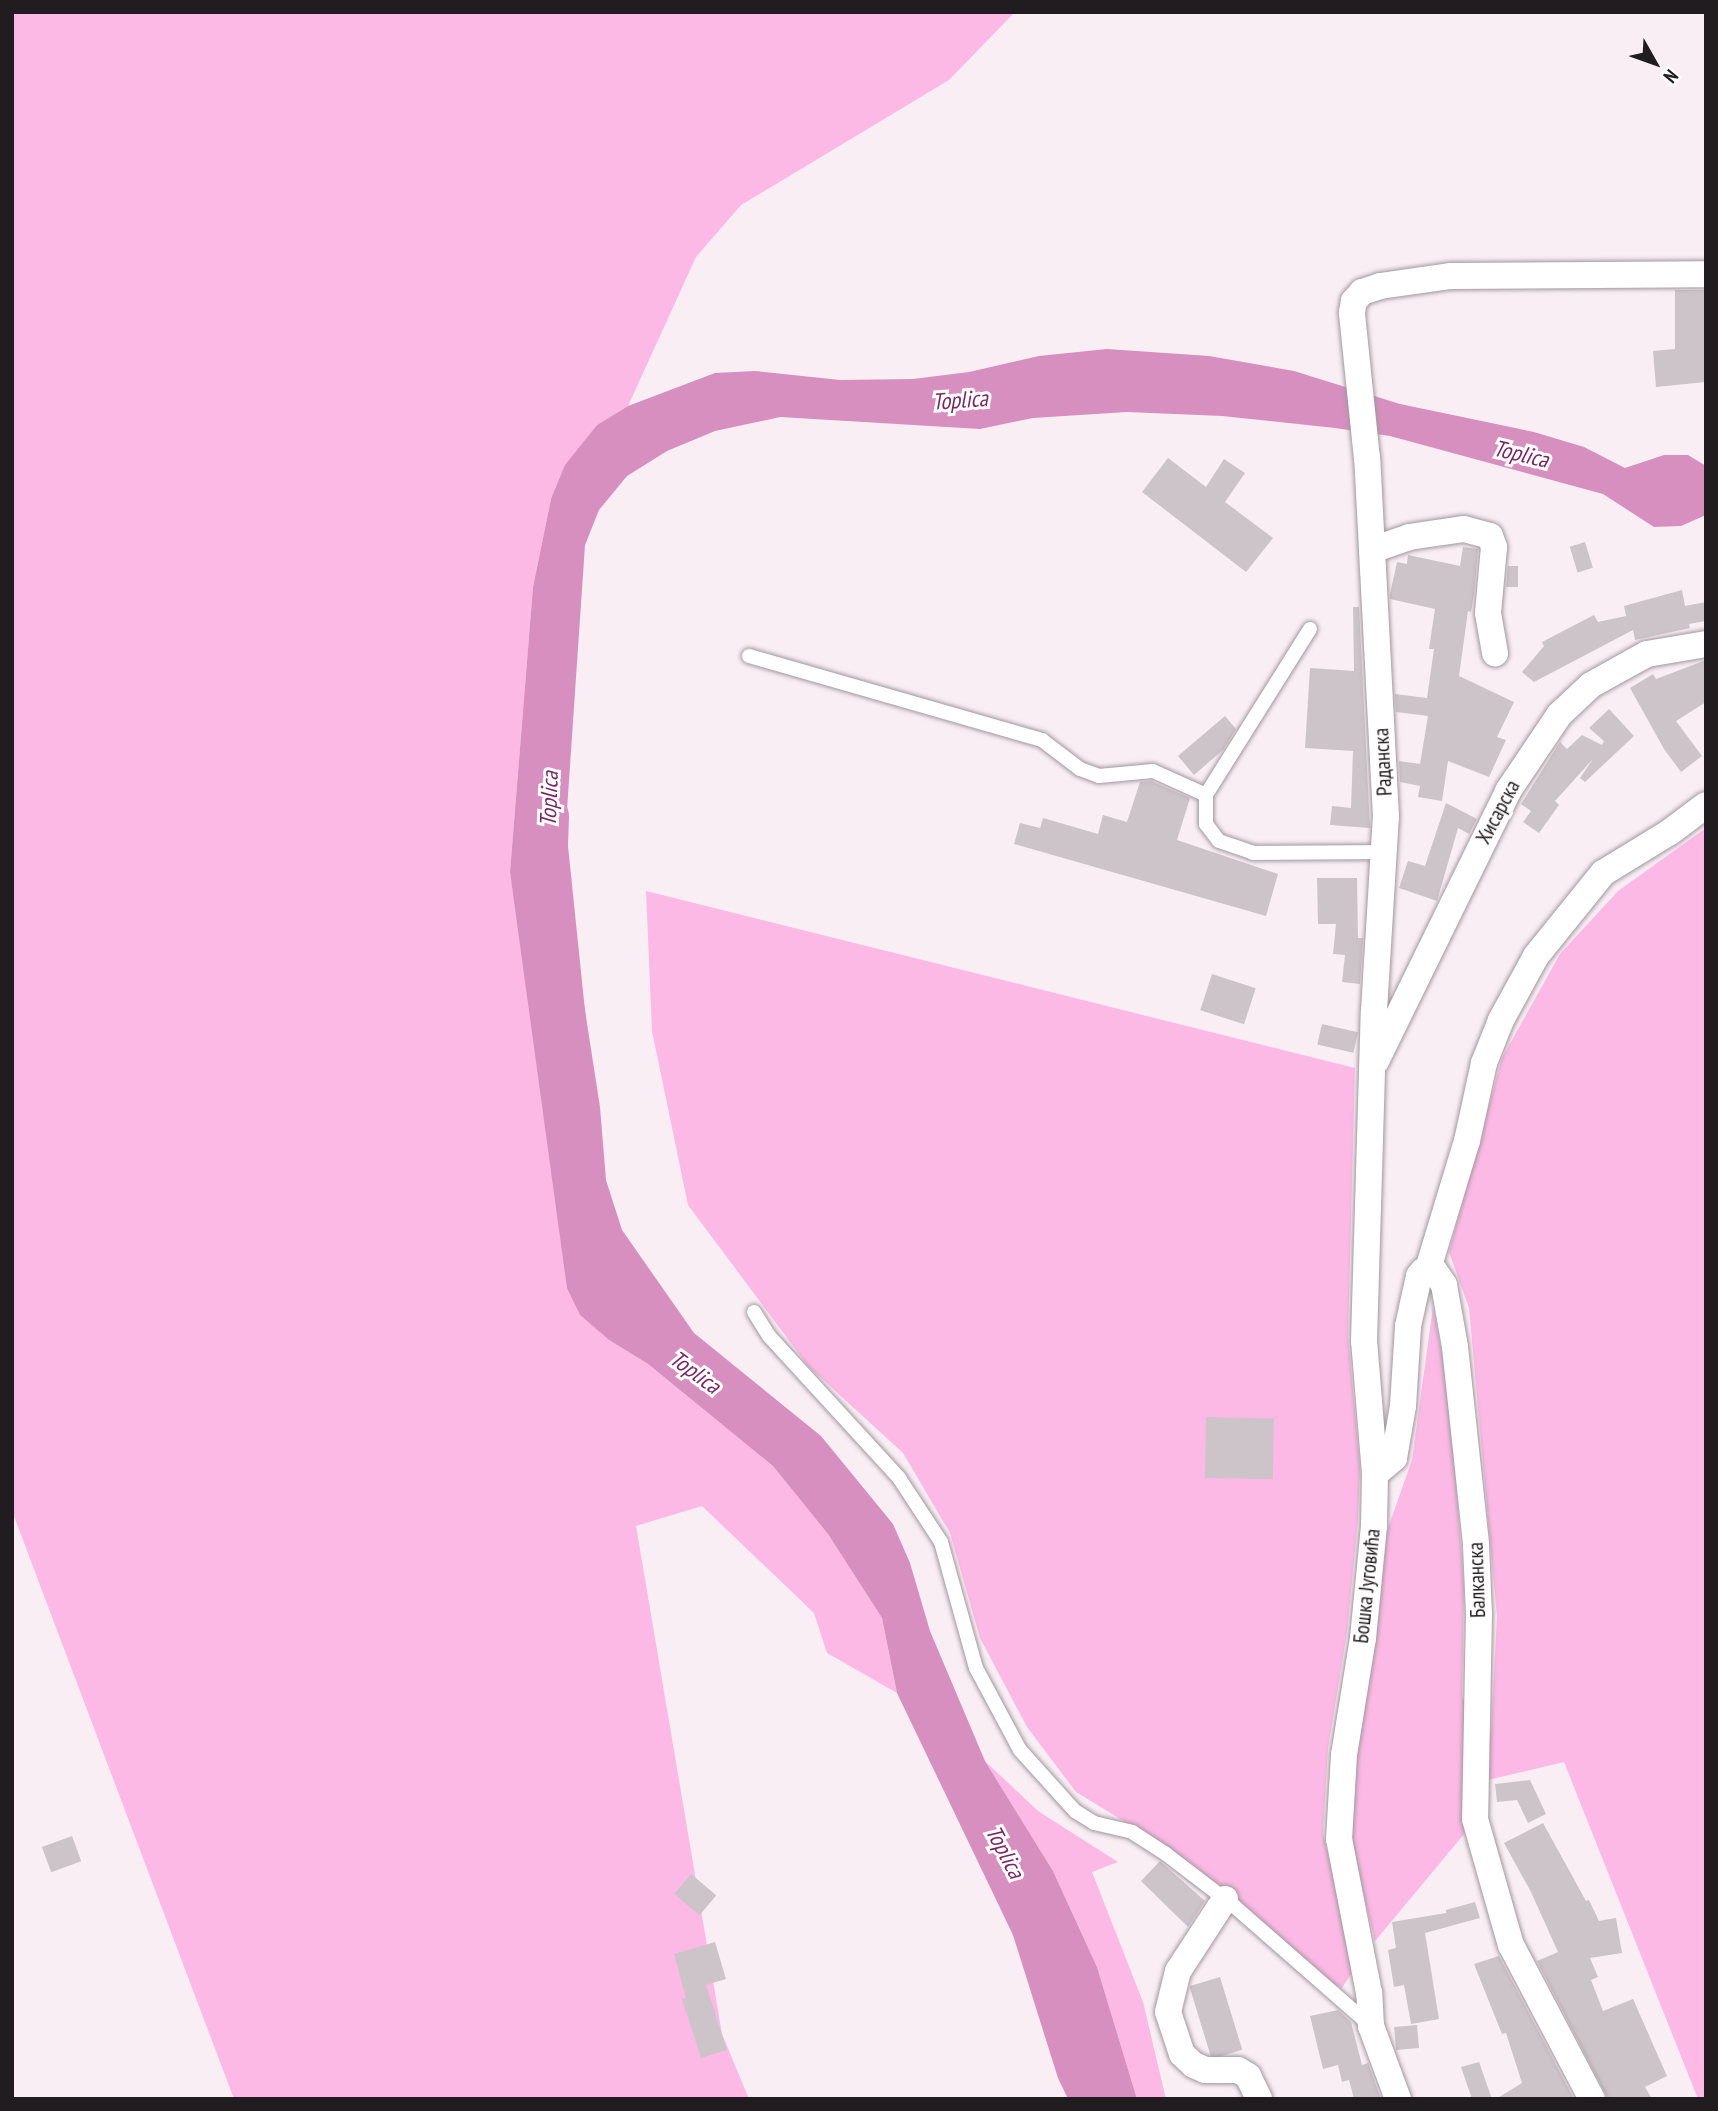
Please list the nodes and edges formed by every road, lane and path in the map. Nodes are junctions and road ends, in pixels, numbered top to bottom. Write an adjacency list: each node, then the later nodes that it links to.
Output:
1 (1706, 274): 2 (street, Раданска)
2 (1372, 550): 5 (street); 9 (street, Раданска)
3 (1311, 629): 7 (lane)
4 (1706, 645): 10 (street, Хисарска)
5 (1495, 653)
6 (749, 656): 7 (lane)
7 (1206, 795): 9 (lane)
8 (1706, 805): 11 (street)
9 (1384, 852): 10 (street, Раданска)
10 (1374, 1065): 13 (street, Бошка Југовића)
11 (1429, 1269): 13 (street); 18 (street, Балканска)
12 (754, 1312): 14 (lane)
13 (1375, 1474): 15 (street, Бошка Југовића)
14 (1225, 1899): 15 (lane); 16 (street)
15 (1371, 2026): 17 (street, Бошка Југовића)
16 (1259, 2099)
17 (1398, 2099)
18 (1592, 2099)

